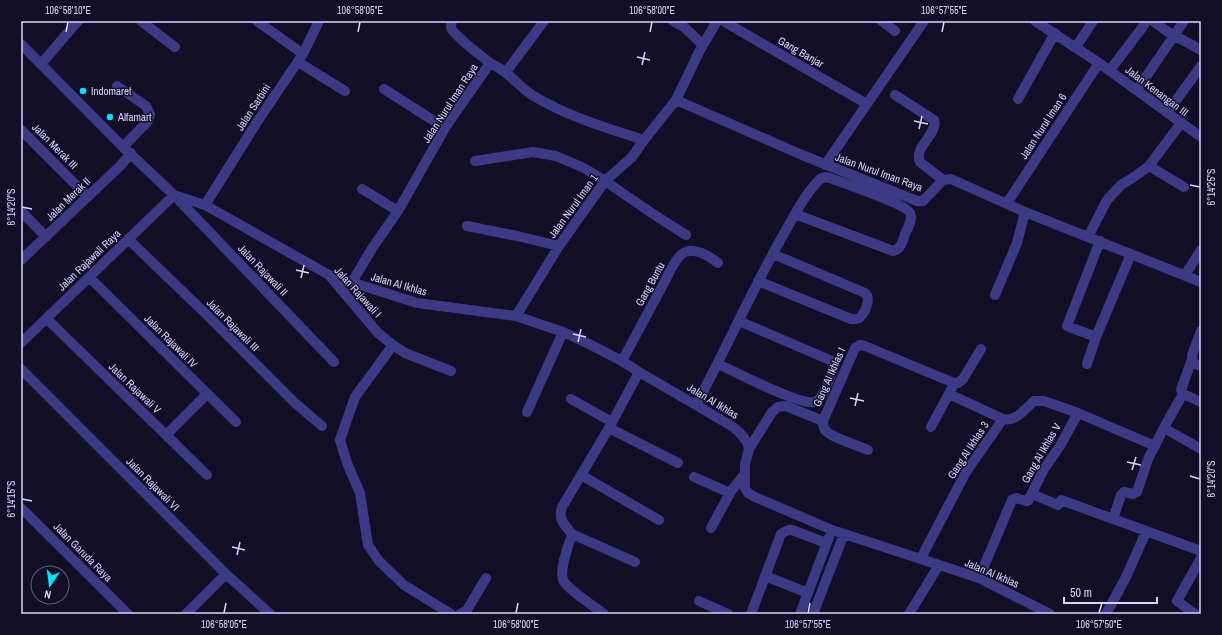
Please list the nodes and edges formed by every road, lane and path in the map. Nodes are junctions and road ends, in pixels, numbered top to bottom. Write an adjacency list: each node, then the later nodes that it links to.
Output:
1 (78, 21): 28 (street)
2 (141, 21): 22 (street)
3 (257, 21): 25 (street)
4 (452, 21): 26 (street)
5 (544, 21): 31 (street)
6 (672, 21): 21 (street)
7 (717, 21): 21 (street, Jalan Nurul Iman 1)
8 (723, 21): 39 (street, Gang Banjar)
9 (882, 21): 17 (street)
10 (924, 21): 39 (street)
11 (1093, 21): 23 (street)
12 (1146, 21): 30 (street)
13 (1153, 21): 19 (street)
14 (1184, 21): 19 (street)
15 (317, 22): 25 (street, Jalan Sarbini)
16 (1039, 22): 18 (street, Jalan Kenangan III)
17 (896, 30)
18 (1056, 33): 23 (street, Jalan Kenangan III); 37 (street)
19 (1174, 36): 24 (street); 34 (street)
20 (21, 44): 28 (street, Jalan Rajawali II)
21 (703, 45): 38 (street, Jalan Nurul Iman 1)
22 (175, 47)
23 (1076, 47): 27 (street, Jalan Kenangan III)
24 (1201, 50)
25 (300, 58): 35 (street); 57 (street, Jalan Sarbini)
26 (490, 63): 31 (street, Jalan Nurul Iman Raya); 42 (street, Jalan Nurul Iman Raya)
27 (1099, 63): 30 (street, Jalan Kenangan III); 56 (street, Jalan Nurul Iman 6)
28 (40, 64): 46 (street, Jalan Rajawali II)
29 (1201, 66): 40 (street)
30 (1110, 70): 34 (street, Jalan Kenangan III)
31 (506, 72): 45 (street, Jalan Nurul Iman Raya)
32 (117, 86): 46 (street, Jalan Merak II)
33 (384, 89): 42 (street)
34 (1136, 90): 40 (street, Jalan Kenangan III)
35 (345, 91)
36 (895, 95): 50 (street)
37 (1018, 99)
38 (676, 100): 45 (street, Jalan Nurul Iman 1); 48 (street, Jalan Nurul Iman Raya)
39 (867, 104): 48 (street)
40 (1167, 112): 41 (street, Jalan Kenangan III)
41 (1181, 123): 44 (street, Jalan Kenangan III); 49 (street)
42 (445, 128): 58 (street, Jalan Nurul Iman Raya)
43 (21, 130): 55 (street, Jalan Merak III)
44 (1201, 137)
45 (644, 140): 51 (street, Jalan Nurul Iman 1)
46 (127, 150): 54 (street, Jalan Rajawali II); 55 (street, Jalan Merak II)
47 (475, 161): 51 (street)
48 (825, 165): 50 (street, Jalan Nurul Iman Raya)
49 (1148, 166): 52 (street); 65 (street)
50 (943, 180): 56 (street)
51 (605, 181): 63 (street); 68 (street, Jalan Nurul Iman 1)
52 (1184, 187)
53 (362, 189): 58 (street)
54 (174, 195): 57 (street, Jalan Rajawali I); 66 (street, Jalan Rajawali Raya); 92 (street, Jalan Rajawali II)
55 (88, 197): 64 (street, Jalan Merak II)
56 (1007, 204): 60 (street)
57 (205, 205): 74 (street, Jalan Rajawali I)
58 (398, 210): 78 (street, Jalan Nurul Iman Raya)
59 (21, 211): 64 (street)
60 (1025, 212): 65 (street); 80 (street)
61 (795, 214): 61 (street); 70 (street)
62 (467, 226): 68 (street)
63 (686, 235)
64 (46, 237): 72 (street, Jalan Merak II)
65 (1088, 237): 67 (street)
66 (128, 239): 76 (street, Jalan Rajawali Raya); 112 (street, Jalan Rajawali III)
67 (1100, 241): 71 (street); 86 (street)
68 (559, 246): 81 (street, Jalan Nurul Iman 1)
69 (1201, 250): 75 (street)
70 (773, 254): 77 (street); 77 (street)
71 (1131, 254): 75 (street); 86 (street)
72 (21, 260)
73 (718, 263): 91 (street, Gang Buntu)
74 (329, 275): 78 (street, Jalan Al Ikhlas); 88 (street, Jalan Rajawali I)
75 (1185, 275): 79 (street)
76 (89, 278): 82 (street, Jalan Rajawali Raya); 100 (street, Jalan Rajawali IV)
77 (758, 281): 83 (street)
78 (352, 282): 81 (street, Jalan Al Ikhlas)
79 (1201, 282)
80 (995, 295)
81 (516, 316): 85 (street, Jalan Al Ikhlas)
82 (46, 319): 87 (street, Jalan Rajawali Raya); 115 (street, Jalan Rajawali V)
83 (739, 321): 93 (street); 93 (street)
84 (1201, 331): 90 (street)
85 (563, 332): 91 (street, Jalan Al Ikhlas); 106 (street)
86 (1096, 337): 94 (street)
87 (21, 343)
88 (393, 345): 97 (street, Jalan Rajawali I); 150 (street)
89 (981, 349): 99 (street)
90 (1192, 359): 95 (street); 102 (street)
91 (622, 361): 98 (street, Jalan Al Ikhlas)
92 (334, 362)
93 (718, 364): 105 (street)
94 (1087, 364)
95 (1201, 366)
96 (21, 369): 141 (street, Jalan Rajawali VI)
97 (451, 371)
98 (639, 372): 105 (street, Jalan Al Ikhlas); 111 (street)
99 (954, 383): 101 (street); 109 (street, Gang Al Ikhlas I)
100 (207, 394): 110 (street, Jalan Rajawali IV); 115 (street)
101 (949, 394): 108 (street); 113 (street)
102 (1183, 394): 104 (street); 114 (street)
103 (571, 399): 111 (street)
104 (1201, 402)
105 (696, 405): 117 (street, Jalan Al Ikhlas)
106 (527, 412)
107 (1078, 413): 108 (street, Gang Al Ikhlas 3); 116 (street, Gang Al Ikhlas 3); 126 (street, Gang Al Ikhlas V)
108 (1003, 419): 137 (street, Gang Al Ikhlas 3)
109 (823, 421): 117 (street, Gang Al Ikhlas I); 118 (street)
110 (236, 422)
111 (610, 425): 120 (street); 122 (street)
112 (322, 426)
113 (931, 427)
114 (1164, 428): 116 (street); 119 (street)
115 (166, 435): 121 (street, Jalan Rajawali V)
116 (1155, 446): 128 (street)
117 (749, 449): 123 (street, Jalan Al Ikhlas)
118 (868, 450)
119 (1201, 450)
120 (678, 463)
121 (207, 475)
122 (580, 475): 129 (street); 133 (street)
123 (744, 476): 125 (street); 131 (street, Jalan Al Ikhlas)
124 (694, 477): 125 (street)
125 (730, 493): 130 (street)
126 (1032, 494): 128 (street); 144 (street, Gang Al Ikhlas V)
127 (21, 508): 147 (street, Jalan Garuda Raya)
128 (1113, 519): 132 (street)
129 (659, 520)
130 (711, 528)
131 (832, 530): 134 (street, Jalan Al Ikhlas); 135 (street)
132 (1146, 532): 136 (street); 159 (street)
133 (572, 534): 139 (street); 152 (street)
134 (844, 534): 137 (street, Jalan Al Ikhlas); 156 (street)
135 (826, 543): 142 (street); 145 (street)
136 (1201, 552)
137 (921, 558): 140 (street, Jalan Al Ikhlas)
138 (1201, 558): 160 (street)
139 (635, 562)
140 (939, 565): 144 (street, Jalan Al Ikhlas); 157 (street)
141 (226, 574): 148 (street); 149 (street, Jalan Rajawali VI)
142 (765, 576): 145 (street); 154 (street)
143 (486, 578): 151 (street)
144 (979, 578): 158 (street, Jalan Al Ikhlas)
145 (808, 593): 155 (street)
146 (699, 601): 153 (street)
147 (128, 614)
148 (186, 614)
149 (270, 614)
150 (450, 614)
151 (460, 614)
152 (604, 614)
153 (728, 614)
154 (751, 614)
155 (800, 614)
156 (813, 614)
157 (909, 614)
158 (1050, 614)
159 (1106, 614)
160 (1195, 614)

